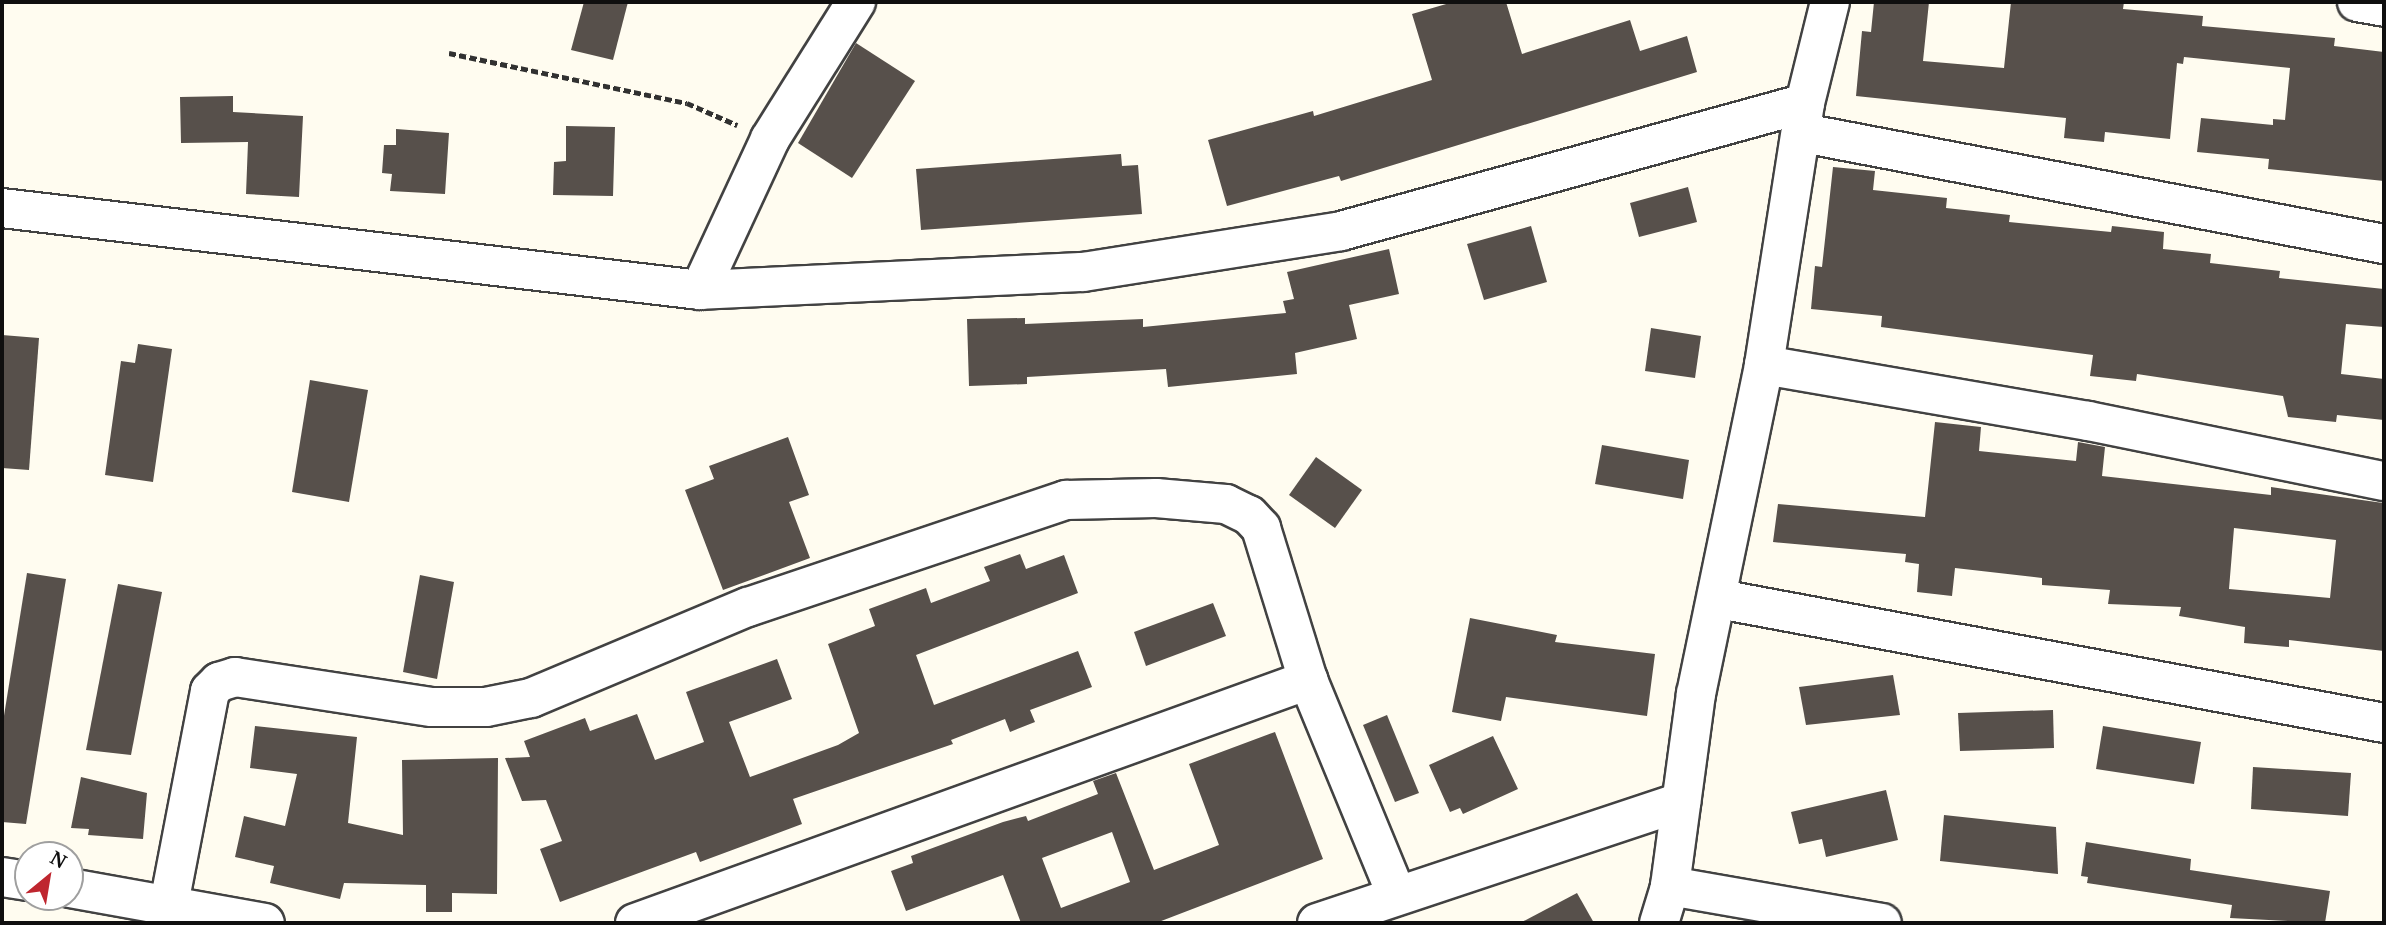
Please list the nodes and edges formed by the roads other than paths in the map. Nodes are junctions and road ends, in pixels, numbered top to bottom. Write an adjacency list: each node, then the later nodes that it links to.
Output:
1 (856, 2): 8 (street)
2 (1830, 2): 5 (street)
3 (2357, 2): 4 (street)
4 (2384, 7)
5 (1804, 118): 7 (street); 8 (street); 9 (street)
6 (2, 208): 8 (street)
7 (2384, 244)
8 (700, 290)
9 (1764, 365): 10 (street); 11 (street)
10 (2384, 481)
11 (1719, 598): 13 (street); 14 (street)
12 (1308, 680): 17 (street); 18 (street); 20 (street)
13 (2384, 723)
14 (1681, 802): 15 (street); 17 (street)
15 (1670, 886): 22 (street); 23 (street)
16 (84, 890): 18 (street)
17 (1396, 894): 21 (street)
18 (169, 904): 19 (street)
19 (265, 923)
20 (635, 923)
21 (1317, 923)
22 (1659, 923)
23 (1882, 923)

